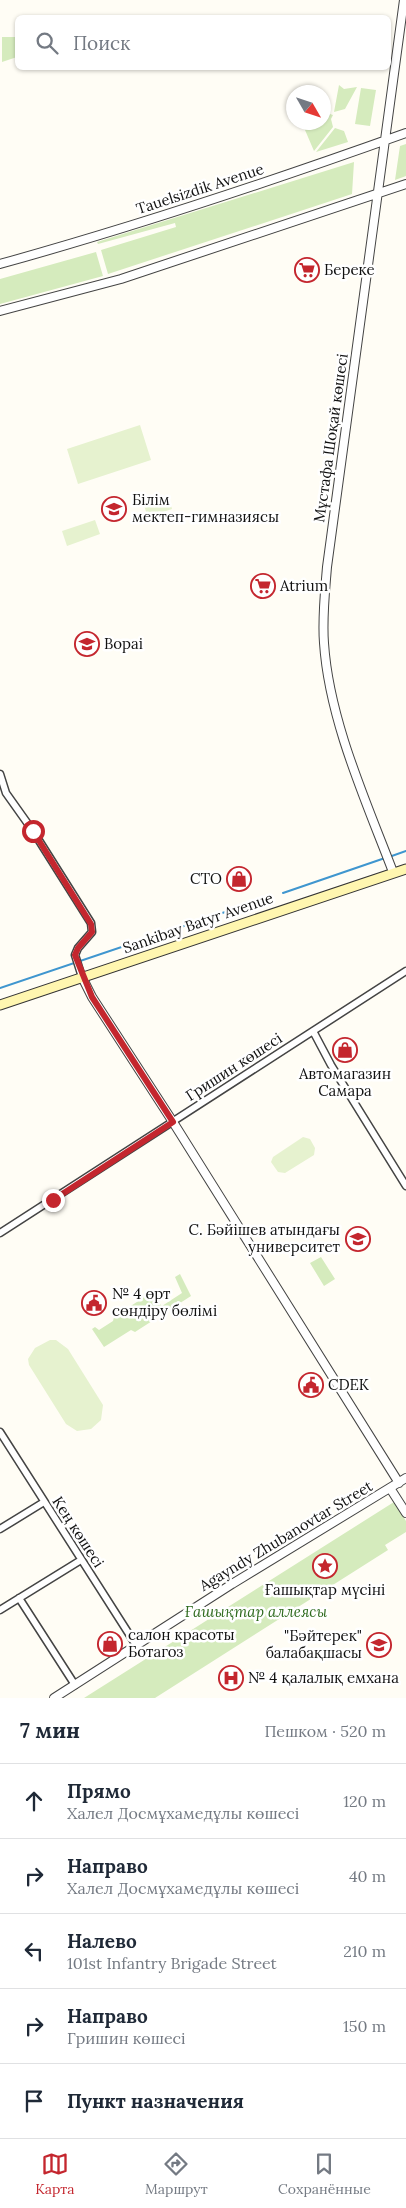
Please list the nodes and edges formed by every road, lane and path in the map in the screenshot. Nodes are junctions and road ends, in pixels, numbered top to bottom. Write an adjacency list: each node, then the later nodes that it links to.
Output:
1 (404, 0): 3 (street, Мұстафа Шоқай көшесі)
2 (406, 133): 3 (street, Tauelsizdik Avenue)
3 (384, 142): 5 (street, Мұстафа Шоқай көшесі); 6 (street, Tauelsizdik Avenue)
4 (406, 184): 5 (street)
5 (377, 194): 7 (street); 10 (street, Мұстафа Шоқай көшесі)
6 (0, 264)
7 (0, 311)
8 (0, 774): 12 (street)
9 (406, 869): 10 (main road, Sankibay Batyr Avenue)
10 (393, 872): 12 (main road, Sankibay Batyr Avenue)
11 (406, 971): 14 (street, Гришин көшесі)
12 (80, 973): 13 (main road, Sankibay Batyr Avenue); 15 (street)
13 (0, 1005)
14 (313, 1031): 15 (street, Гришин көшесі); 16 (street)
15 (173, 1122): 17 (street, Гришин көшесі); 20 (street)
16 (406, 1186)
17 (0, 1233)
18 (0, 1432): 19 (street, Кең көшесі)
19 (3, 1444): 22 (street, Кең көшесі)
20 (403, 1480): 21 (street, Agayndy Zhubanovtar Street)
21 (390, 1488): 23 (street); 28 (street, Agayndy Zhubanovtar Street)
22 (44, 1502): 24 (street); 25 (street, Кең көшесі)
23 (406, 1513)
24 (0, 1529)
25 (81, 1560): 26 (street); 28 (street, Кең көшесі)
26 (19, 1598): 27 (street); 29 (street)
27 (0, 1610)
28 (136, 1645): 29 (street, Agayndy Zhubanovtar Street)
29 (75, 1684): 30 (street, Agayndy Zhubanovtar Street)
30 (54, 1698)

